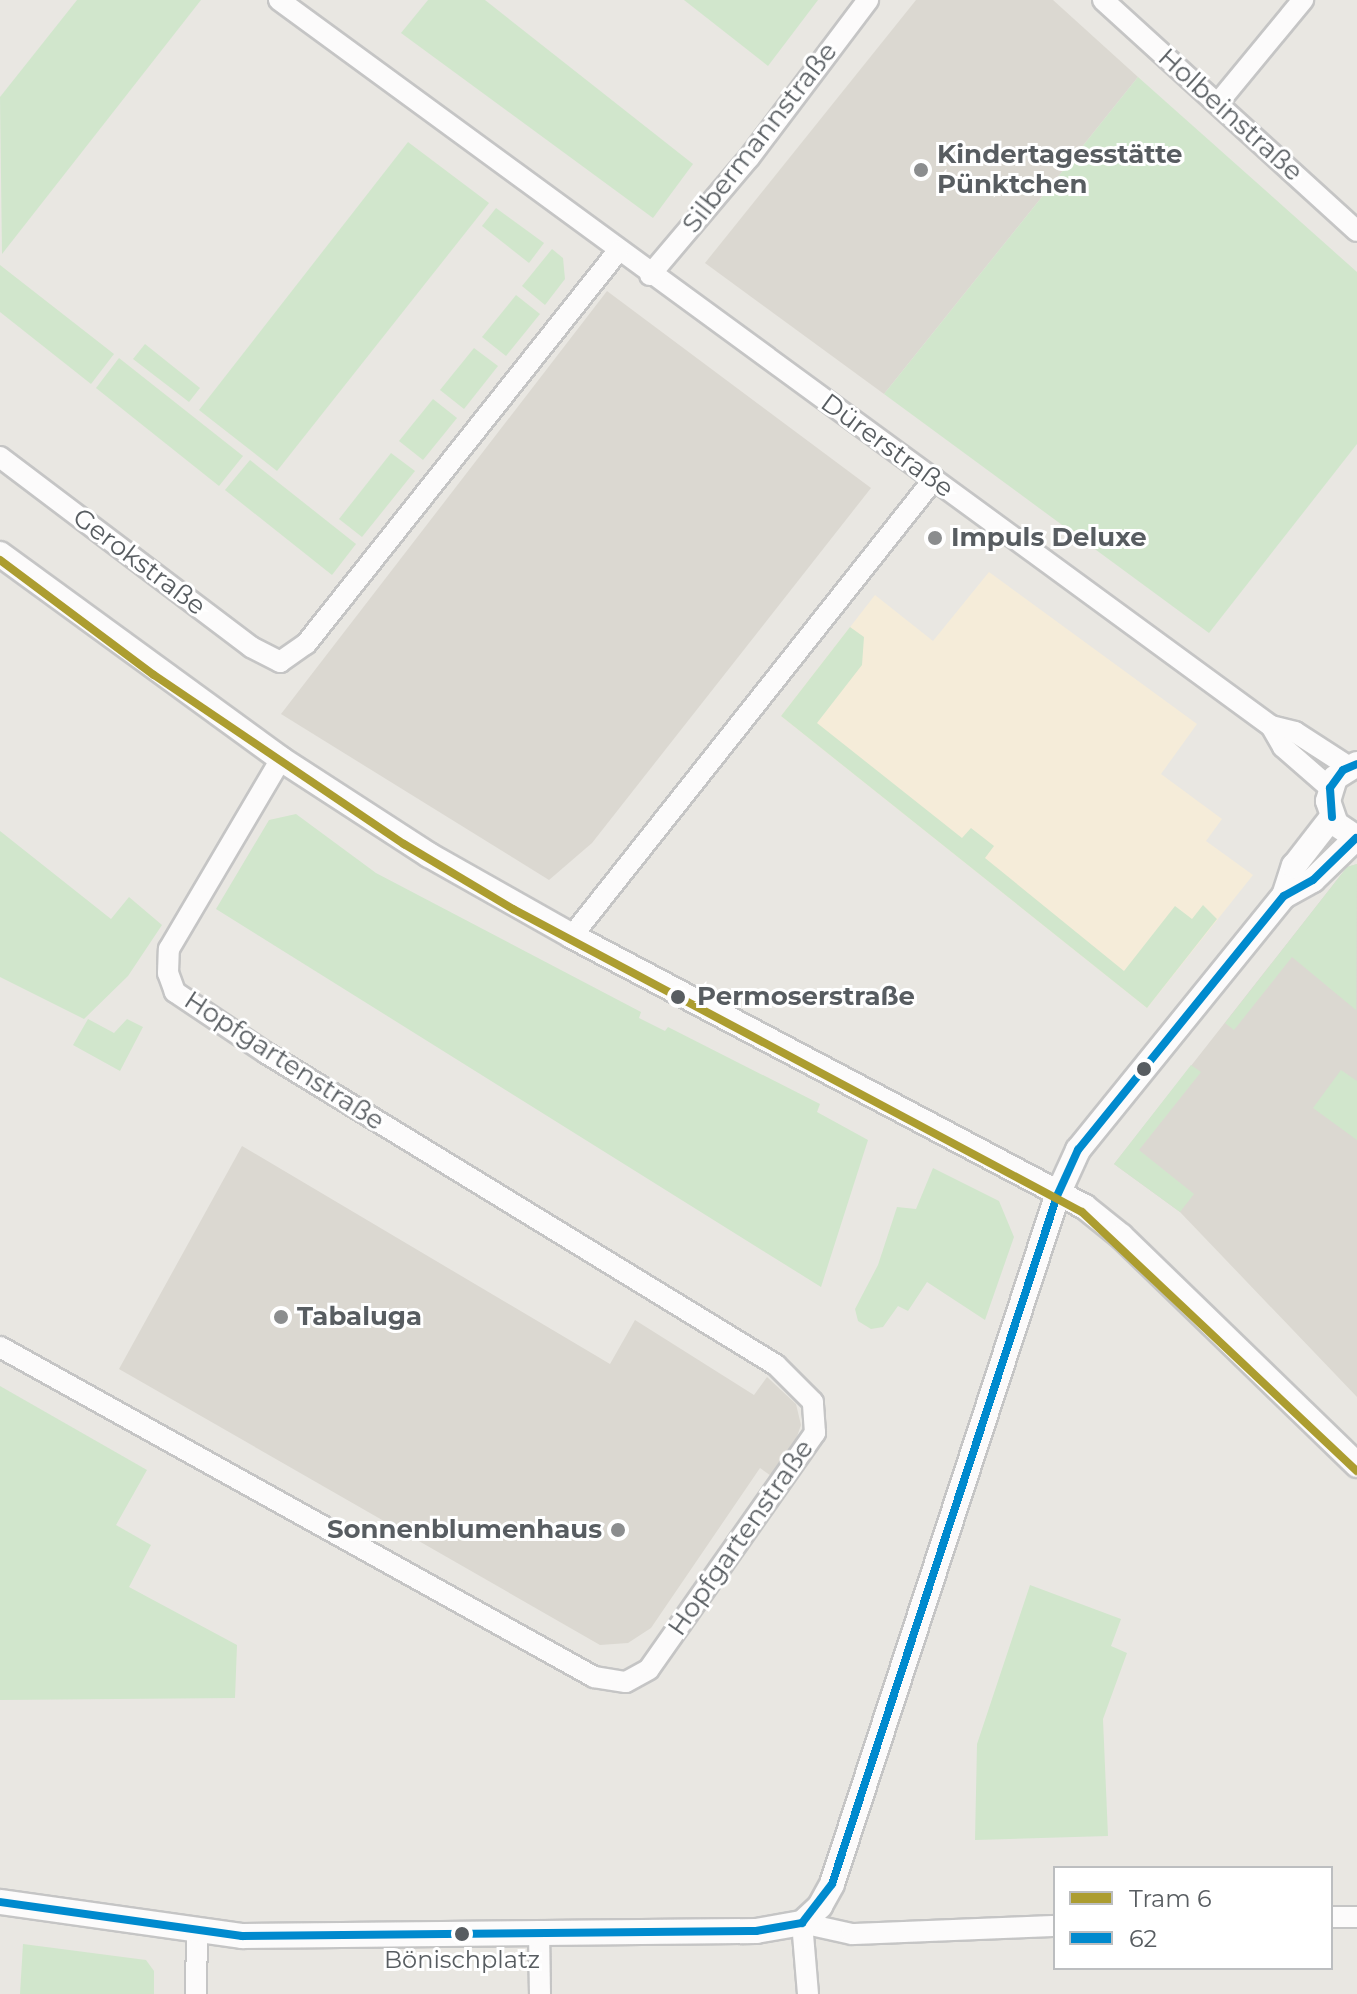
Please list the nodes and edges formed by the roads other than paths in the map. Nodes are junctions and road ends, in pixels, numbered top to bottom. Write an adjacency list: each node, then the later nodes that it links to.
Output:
1 (279, 0): 7 (street, Dürerstraße)
2 (868, 0): 8 (street, Silbermannstraße)
3 (1103, 0): 5 (street, Holbeinstraße)
4 (1303, 0): 5 (street)
5 (1218, 103): 6 (street, Holbeinstraße)
6 (1357, 231)
7 (618, 251): 8 (street, Dürerstraße); 9 (street, Gerokstraße)
8 (650, 275): 10 (street, Dürerstraße)
9 (0, 457)
10 (934, 479): 12 (street, Dürerstraße); 19 (street)
11 (0, 554): 13 (street)
12 (1271, 726): 14 (street, Dürerstraße); 15 (street, Dürerstraße)
13 (281, 759): 19 (street); 21 (street, Hopfgartenstraße)
14 (1353, 765): 15 (street)
15 (1330, 788): 16 (street)
16 (1332, 817): 17 (street); 18 (street)
17 (1357, 838): 18 (street)
18 (1284, 896): 20 (street)
19 (572, 936): 20 (street)
20 (1059, 1190): 22 (street); 26 (street)
21 (0, 1347)
22 (1357, 1464)
23 (0, 1902): 28 (street)
24 (1333, 1917): 25 (street)
25 (1357, 1917)
26 (802, 1923): 27 (street); 29 (street); 32 (street)
27 (1053, 1926)
28 (197, 1931): 29 (street); 30 (street)
29 (539, 1931): 31 (street)
30 (196, 1994)
31 (540, 1994)
32 (808, 1994)

